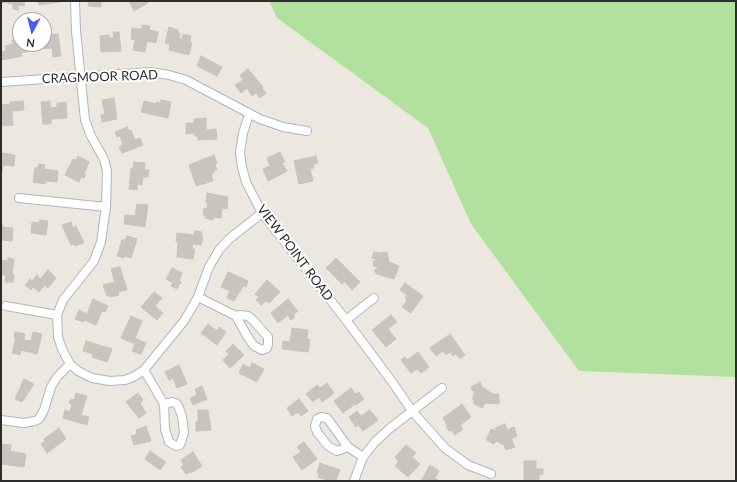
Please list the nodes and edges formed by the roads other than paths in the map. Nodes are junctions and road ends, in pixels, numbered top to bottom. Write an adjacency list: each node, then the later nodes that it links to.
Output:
1 (75, 1): 2 (street)
2 (81, 76): 3 (street, CRAGMOOR ROAD); 4 (street, CRAGMOOR ROAD); 7 (street)
3 (1, 82)
4 (249, 115): 5 (street, CRAGMOOR ROAD); 8 (street, VIEW POINT ROAD)
5 (307, 131)
6 (19, 198): 7 (street)
7 (106, 207): 12 (street)
8 (262, 212): 9 (street); 14 (street, VIEW POINT ROAD)
9 (198, 297): 13 (street); 16 (street)
10 (374, 298): 14 (street)
11 (6, 306): 12 (street)
12 (57, 315): 15 (street)
13 (236, 316): 13 (street)
14 (346, 320): 19 (street, VIEW POINT ROAD)
15 (70, 364): 16 (street); 20 (street)
16 (144, 370): 18 (street)
17 (442, 388): 19 (street)
18 (164, 404): 18 (street)
19 (412, 411): 22 (street); 23 (street, VIEW POINT ROAD)
20 (1, 420)
21 (348, 447): 22 (street)
22 (363, 457): 24 (street)
23 (491, 474)
24 (354, 481)

